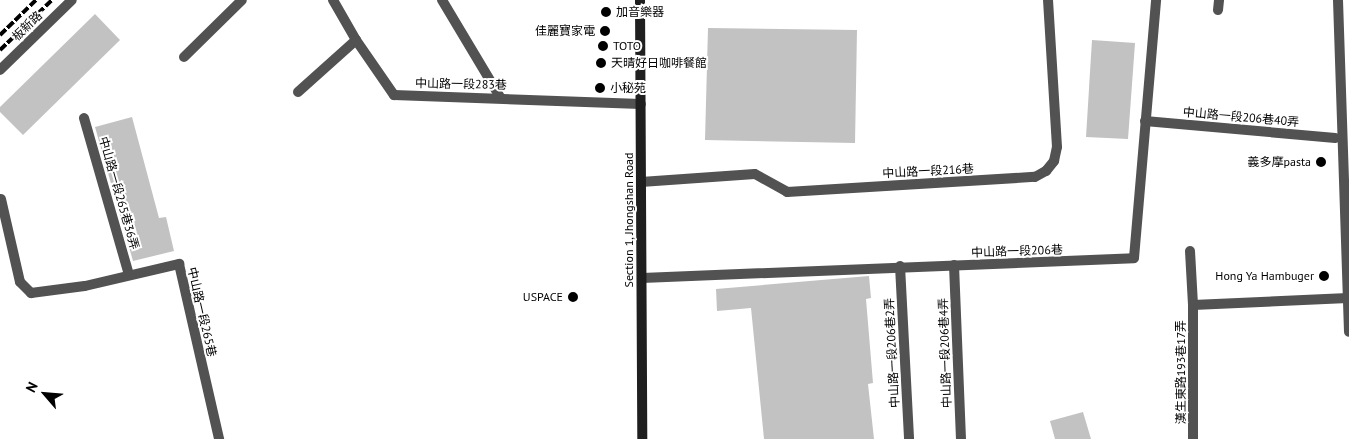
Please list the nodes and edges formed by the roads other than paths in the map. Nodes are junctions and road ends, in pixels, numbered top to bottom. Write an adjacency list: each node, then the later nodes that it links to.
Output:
1 (72, 0): 11 (street, 板新路)
2 (242, 0): 10 (street)
3 (333, 0): 9 (street, 中山路一段283巷)
4 (442, 0): 14 (street)
5 (640, 0): 15 (main road, Section 1, Jhongshan Road)
6 (1048, 0): 19 (street, 中山路一段216巷)
7 (1156, 0): 17 (street, 中山路一段206巷)
8 (1338, 0): 12 (street)
9 (356, 40): 13 (street); 14 (street, 中山路一段283巷)
10 (184, 57)
11 (0, 70)
12 (1345, 73): 26 (street)
13 (298, 92)
14 (500, 97): 15 (street, 中山路一段283巷)
15 (641, 104): 19 (main road, Section 1, Jhongshan Road)
16 (84, 118): 24 (street, 中山路一段265巷36弄)
17 (1145, 121): 18 (street, 中山路一段206巷40弄); 23 (street, 中山路一段206巷)
18 (1335, 138)
19 (641, 182): 25 (main road, Section 1, Jhongshan Road)
20 (1, 199): 24 (street, 中山路一段265巷)
21 (1190, 251): 27 (street, 漢生東路193巷17弄)
22 (900, 266): 23 (street, 中山路一段206巷); 25 (street, 中山路一段206巷); 31 (street, 中山路一段206巷2弄)
23 (954, 266): 32 (street, 中山路一段206巷4弄)
24 (129, 275): 29 (street, 中山路一段265巷)
25 (642, 278): 30 (main road, Section 1, Jhongshan Road)
26 (1348, 298): 27 (street, 漢生東路193巷17弄); 28 (street)
27 (1193, 305): 33 (street, 漢生東路193巷17弄)
28 (1349, 332)
29 (218, 439)
30 (642, 439)
31 (908, 439)
32 (961, 439)
33 (1193, 439)

